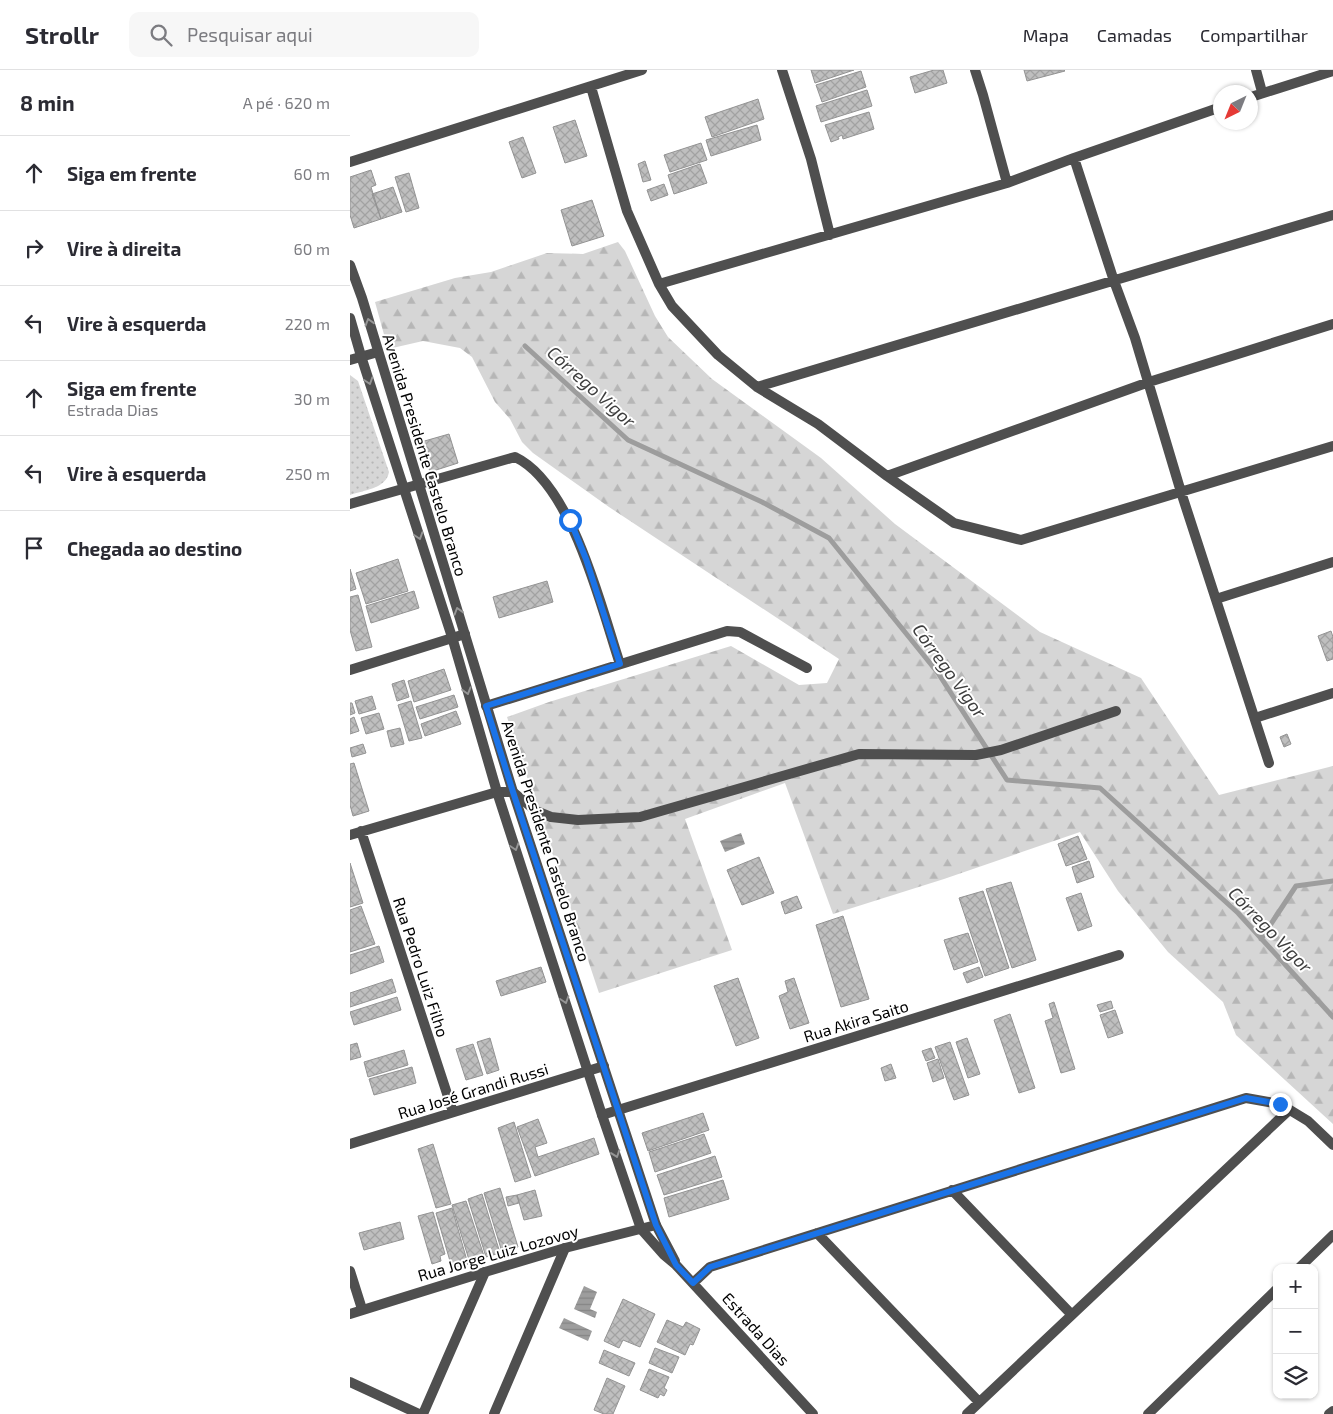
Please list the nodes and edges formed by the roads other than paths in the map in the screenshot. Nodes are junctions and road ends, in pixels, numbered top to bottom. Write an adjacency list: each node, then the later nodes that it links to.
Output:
1 (642, 70): 6 (street)
2 (782, 70): 14 (street)
3 (974, 70): 12 (street)
4 (1256, 70): 7 (street)
5 (1333, 71): 7 (street)
6 (591, 87): 11 (street); 17 (street)
7 (1262, 92): 8 (street)
8 (1258, 94)
9 (1213, 109): 10 (street)
10 (1074, 158): 12 (street); 16 (street)
11 (350, 162)
12 (1007, 183): 14 (street)
13 (1333, 215): 16 (street)
14 (830, 235): 17 (street)
15 (350, 265): 20 (street, Avenida Presidente Castelo Branco, one-way to 15)
16 (1114, 281): 23 (street); 24 (street)
17 (659, 284): 24 (street)
18 (350, 318): 21 (street, Avenida Presidente Castelo Branco)
19 (1333, 324): 23 (street)
20 (378, 352): 21 (street); 27 (street, Avenida Presidente Castelo Branco)
21 (361, 356): 22 (street); 28 (street, Avenida Presidente Castelo Branco, one-way to 28)
22 (350, 360)
23 (1149, 382): 26 (street); 29 (street)
24 (757, 387): 26 (street)
25 (1333, 446): 29 (street)
26 (887, 476): 29 (street)
27 (419, 484): 28 (street); 33 (street, Avenida Presidente Castelo Branco, one-way to 27); 35 (street)
28 (404, 488): 30 (street); 34 (street, Avenida Presidente Castelo Branco, one-way to 34)
29 (1181, 492): 32 (street)
30 (350, 504)
31 (1333, 562): 32 (street)
32 (1216, 599): 41 (street)
33 (465, 634): 34 (street); 39 (street, Avenida Presidente Castelo Branco)
34 (452, 637): 37 (street); 43 (street, Avenida Presidente Castelo Branco, one-way to 43)
35 (620, 664): 36 (street); 39 (street)
36 (807, 668)
37 (350, 670)
38 (1333, 693): 41 (street)
39 (486, 706): 44 (street, Avenida Presidente Castelo Branco)
40 (1116, 711): 44 (street)
41 (1255, 718): 42 (street)
42 (1269, 763)
43 (496, 792): 44 (street); 45 (street); 49 (street, Avenida Presidente Castelo Branco, one-way to 49)
44 (513, 792): 48 (street, Avenida Presidente Castelo Branco)
45 (361, 831): 46 (street); 52 (street, Rua Pedro Luiz Filho)
46 (350, 835)
47 (1119, 955): 50 (street, Rua Akira Saito)
48 (604, 1066): 49 (street, Rua José Grandi Russi); 50 (street, Avenida Presidente Castelo Branco)
49 (588, 1072): 52 (street, Rua José Grandi Russi); 53 (street, Avenida Presidente Castelo Branco)
50 (619, 1110): 53 (street, Rua Akira Saito); 57 (street, Avenida Presidente Castelo Branco)
51 (1289, 1110): 55 (street); 56 (street); 70 (street)
52 (453, 1112): 54 (street, Rua José Grandi Russi)
53 (602, 1115): 58 (street, Avenida Presidente Castelo Branco, one-way to 58)
54 (350, 1144)
55 (1333, 1145)
56 (952, 1190): 59 (street); 70 (street)
57 (656, 1225): 58 (street, Rua Jorge Luiz Lozovoy); 63 (street, Estrada Dias)
58 (641, 1229): 61 (street, Rua Jorge Luiz Lozovoy); 63 (street, Estrada Dias)
59 (817, 1233): 66 (street); 72 (street)
60 (1333, 1235): 62 (street)
61 (565, 1248): 65 (street, Rua Jorge Luiz Lozovoy); 75 (street)
62 (1303, 1264)
63 (676, 1265): 66 (street, Estrada Dias)
64 (350, 1271): 68 (street)
65 (485, 1272): 68 (street, Rua Jorge Luiz Lozovoy); 74 (street)
66 (693, 1283): 76 (street, Estrada Dias)
67 (1273, 1294): 78 (street)
68 (362, 1309): 69 (street, Rua Jorge Luiz Lozovoy)
69 (350, 1314)
70 (1072, 1315): 72 (street)
71 (350, 1382): 74 (street)
72 (979, 1402): 77 (street)
73 (1333, 1411): 79 (street)
74 (421, 1414)
75 (494, 1414)
76 (813, 1414)
77 (967, 1414)
78 (1148, 1414)
79 (1329, 1414)

